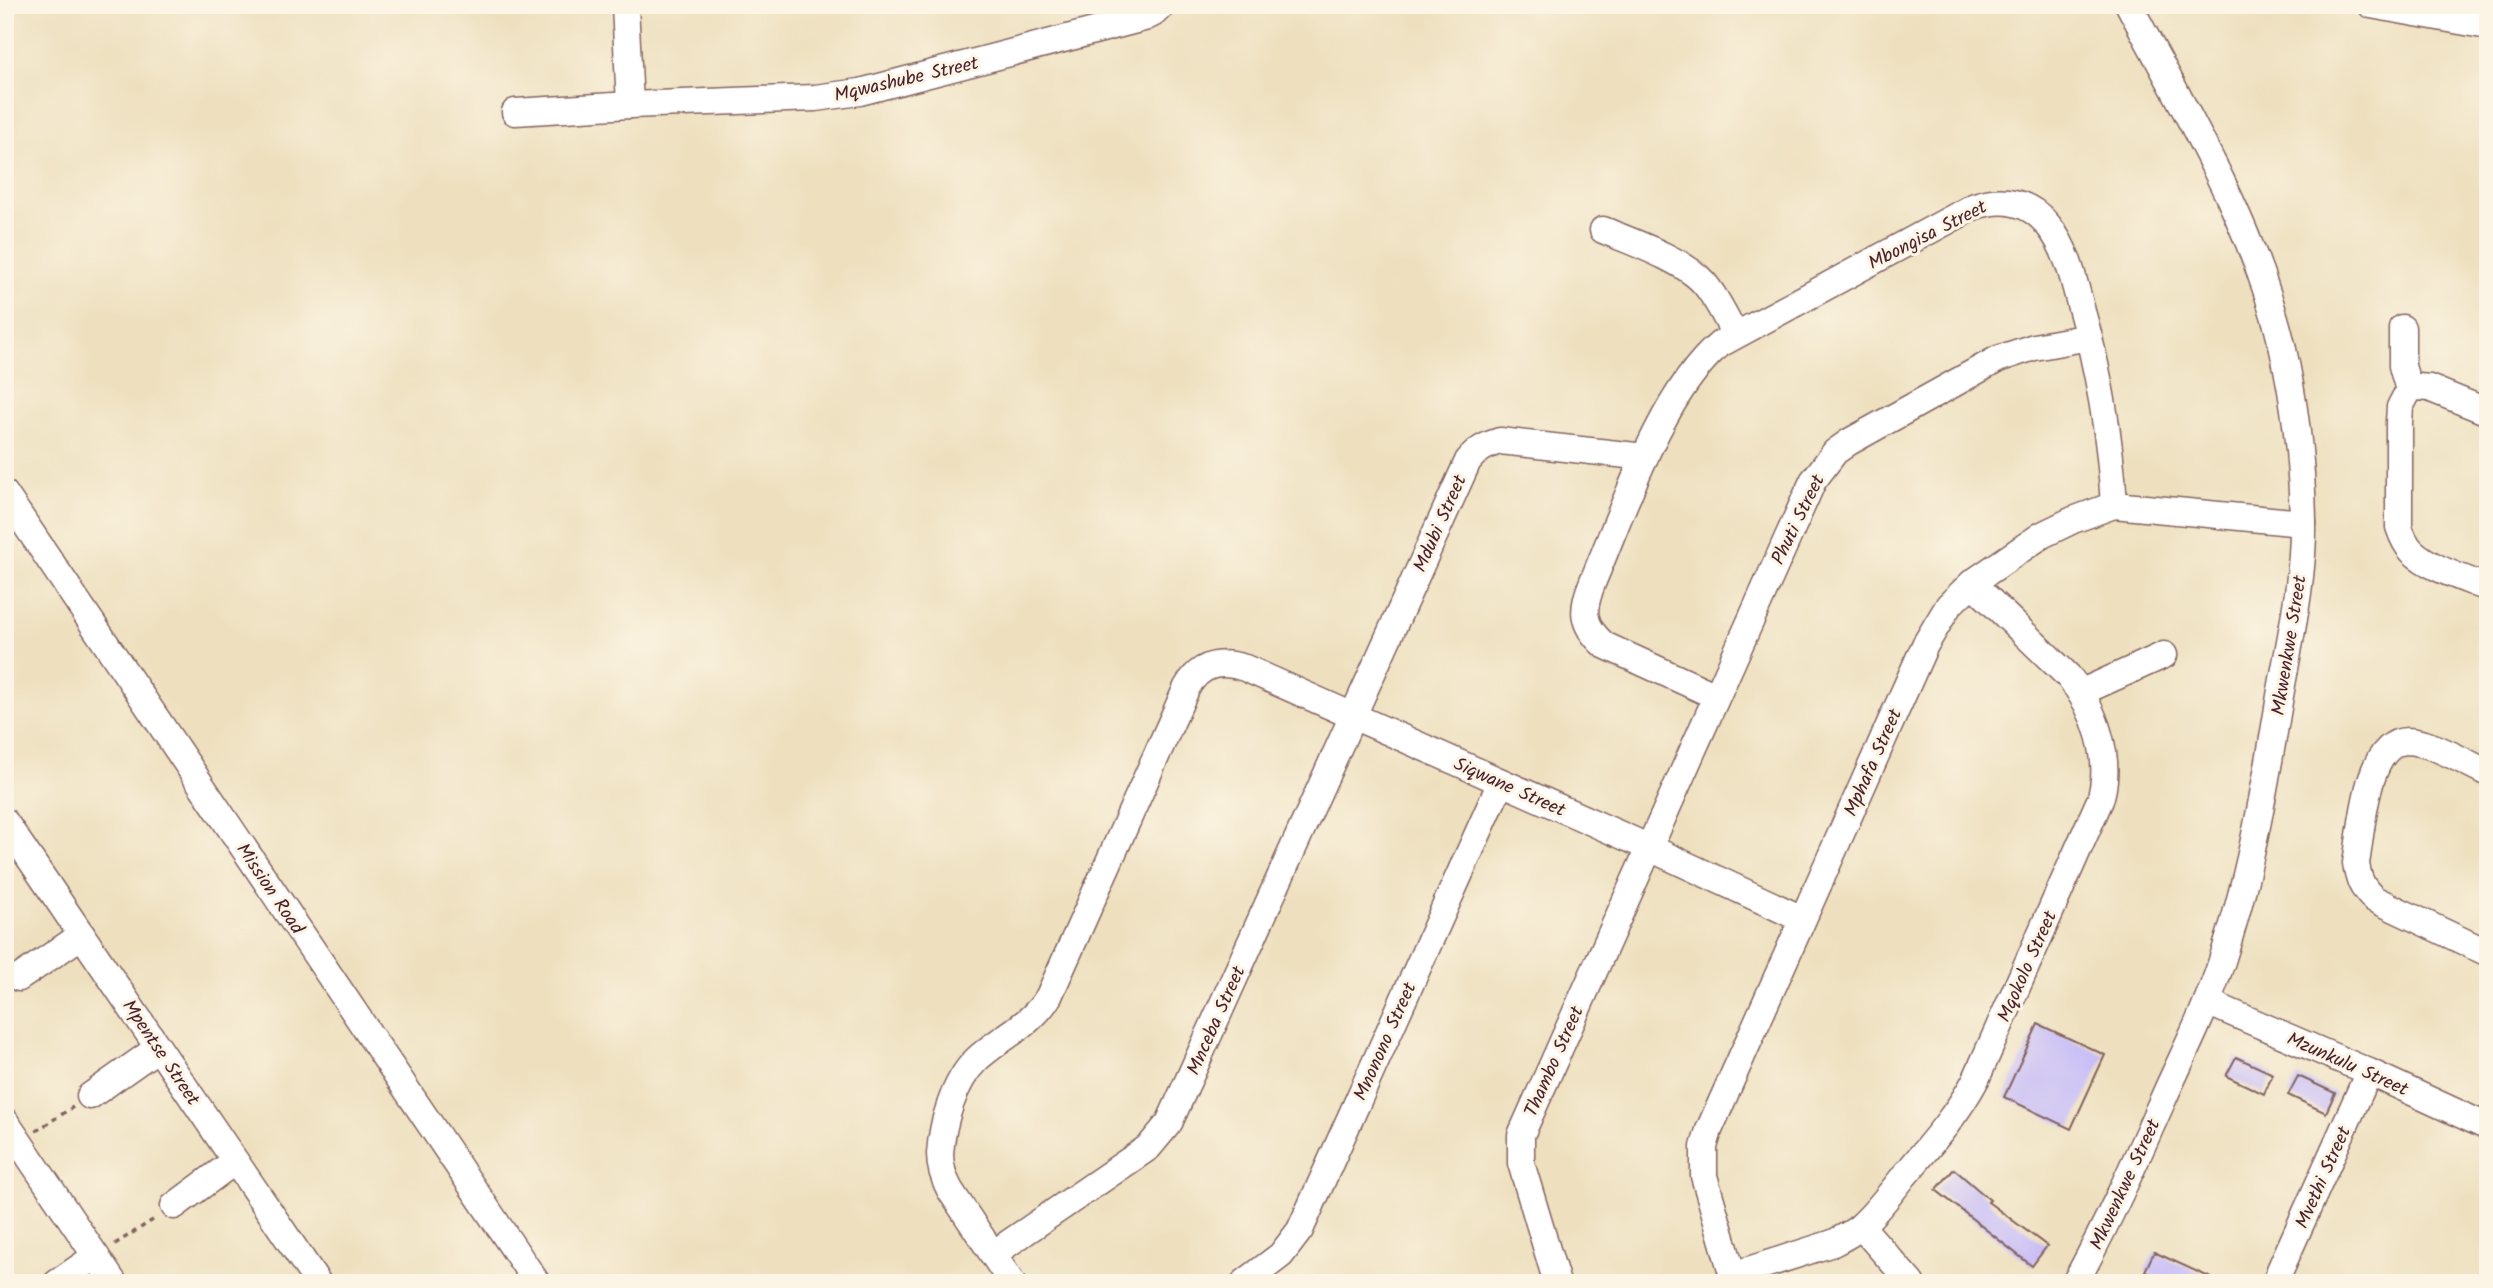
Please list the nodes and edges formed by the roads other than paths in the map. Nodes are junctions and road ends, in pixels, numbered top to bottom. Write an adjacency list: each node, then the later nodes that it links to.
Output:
1 (625, 5): 6 (street)
2 (1162, 5): 6 (street, Mqwashube Street)
3 (2129, 5): 17 (street, Mkwenkwe Street)
4 (2371, 5): 5 (street)
5 (2488, 26)
6 (630, 105): 7 (street, Mqwashube Street)
7 (516, 112)
8 (1603, 230): 10 (street)
9 (2402, 328): 12 (street)
10 (1735, 335): 11 (street, Mbongisa Street); 14 (street, Mbongisa Street)
11 (2090, 337): 16 (street, Mbongisa Street); 22 (street, Phuti Street)
12 (2409, 390): 13 (street); 19 (street)
13 (2488, 412)
14 (1645, 457): 22 (street, Mbongisa Street); 23 (street, Mdubi Street)
15 (5, 494): 48 (street, Mission Road)
16 (2114, 505): 17 (street, Mphafa Street); 18 (street, Mphafa Street)
17 (2303, 523): 32 (street, Mkwenkwe Street)
18 (1972, 583): 21 (street, Mqokolo Street); 28 (street, Mphafa Street)
19 (2488, 588)
20 (2164, 655): 21 (street)
21 (2082, 692): 40 (street, Mqokolo Street)
22 (1716, 696): 27 (street, Phuti Street)
23 (1353, 717): 25 (street, Siqwane Street); 41 (street, Mnceba Street); 41 (street, Siqwane Street)
24 (2488, 773): 30 (street)
25 (1501, 782): 27 (street, Siqwane Street); 50 (street, Mnonono Street)
26 (5, 821): 29 (street, Mpentse Street)
27 (1650, 848): 28 (street, Siqwane Street); 45 (street, Thambo Street)
28 (1802, 919): 43 (street, Mphafa Street)
29 (82, 935): 31 (street); 33 (street, Mpentse Street)
30 (2488, 953)
31 (19, 978)
32 (2207, 1002): 34 (street, Mzunkulu Street); 52 (street, Mkwenkwe Street)
33 (158, 1048): 35 (street); 38 (street, Mpentse Street)
34 (2369, 1072): 36 (street, Mzunkulu Street); 53 (street, Mvethi Street)
35 (90, 1096)
36 (2488, 1127)
37 (10, 1138): 42 (street)
38 (235, 1161): 39 (street); 44 (street, Mpentse Street)
39 (174, 1206)
40 (1861, 1226): 43 (street, Mqokolo Street); 51 (street)
41 (993, 1254): 49 (street)
42 (96, 1256): 46 (street); 47 (street)
43 (1734, 1279)
44 (313, 1281)
45 (1553, 1282)
46 (57, 1283)
47 (114, 1283)
48 (537, 1283)
49 (1012, 1283)
50 (1244, 1283)
51 (1911, 1283)
52 (2076, 1283)
53 (2277, 1283)

